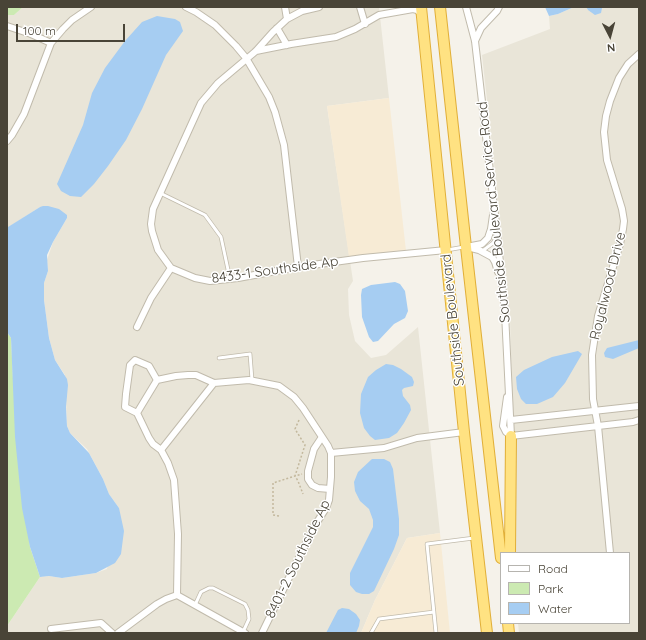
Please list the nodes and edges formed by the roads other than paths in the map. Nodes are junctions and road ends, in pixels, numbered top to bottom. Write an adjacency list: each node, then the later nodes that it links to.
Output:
1 (91, 7): 16 (street)
2 (186, 7): 20 (street)
3 (285, 7): 11 (street)
4 (319, 7): 9 (street)
5 (360, 7): 12 (street)
6 (440, 7): 25 (highway, Southside Boulevard)
7 (466, 7): 15 (street, Southside Boulevard Service Road)
8 (499, 7): 15 (street)
9 (309, 8): 11 (street)
10 (421, 11): 12 (street); 26 (highway, Southside Boulevard)
11 (287, 19): 14 (street)
12 (365, 24): 17 (street)
13 (7, 26): 16 (street)
14 (277, 28): 17 (street); 18 (street)
15 (475, 41): 23 (street, Southside Boulevard Service Road)
16 (51, 43): 21 (street)
17 (287, 45): 18 (street)
18 (256, 51): 20 (street)
19 (639, 54): 39 (street, Royalwood Drive)
20 (246, 58): 22 (street); 28 (street)
21 (7, 141)
22 (160, 193): 29 (street); 30 (lane)
23 (494, 201): 24 (street, Southside Boulevard Service Road); 25 (street)
24 (498, 236): 27 (lane); 31 (street, Southside Boulevard Service Road)
25 (466, 247): 26 (lane); 27 (street); 51 (highway, Southside Boulevard)
26 (446, 250): 28 (street, 8433-1 Southside Ap); 44 (highway, Southside Boulevard)
27 (481, 252): 31 (street)
28 (298, 267): 30 (street, 8433-1 Southside Ap)
29 (171, 268): 30 (street, 8433-1 Southside Ap); 32 (street)
30 (230, 279)
31 (503, 287): 37 (street, Southside Boulevard Service Road)
32 (137, 327)
33 (219, 358): 35 (lane)
34 (158, 380): 36 (street); 40 (street); 40 (street)
35 (252, 380): 36 (street); 46 (street)
36 (214, 383): 47 (street)
37 (508, 383): 41 (street, Southside Boulevard Service Road); 45 (street, Southside Boulevard Service Road)
38 (639, 406): 39 (street)
39 (595, 411): 41 (street); 43 (street, Royalwood Drive)
40 (138, 413): 47 (street)
41 (511, 420): 45 (street, Southside Boulevard Service Road)
42 (639, 420): 43 (street)
43 (598, 426): 45 (street); 53 (street, Royalwood Drive)
44 (464, 432): 48 (street); 50 (highway, Southside Boulevard)
45 (511, 436): 52 (highway)
46 (322, 437): 48 (street); 49 (street)
47 (161, 450): 54 (street)
48 (331, 453): 49 (street, 8401-2 Southside Ap)
49 (330, 489): 61 (street, 8401-2 Southside Ap)
50 (476, 538): 56 (lane); 64 (highway, Southside Boulevard)
51 (500, 552)
52 (510, 552)
53 (610, 552)
54 (178, 595): 55 (street); 60 (street)
55 (195, 605): 58 (street); 58 (lane)
56 (434, 612): 62 (lane); 63 (lane)
57 (51, 629): 59 (street)
58 (244, 632)
59 (112, 633)
60 (118, 633)
61 (262, 633)
62 (371, 633)
63 (436, 633)
64 (486, 633)

